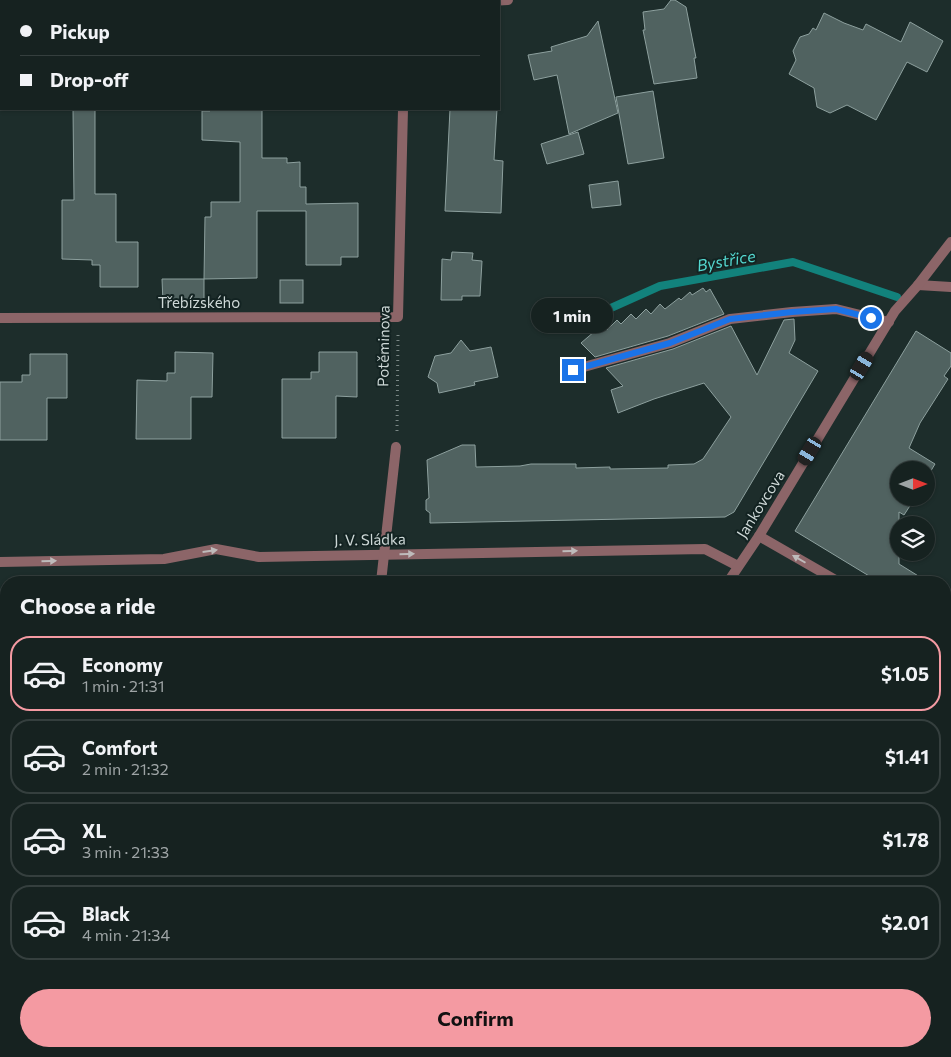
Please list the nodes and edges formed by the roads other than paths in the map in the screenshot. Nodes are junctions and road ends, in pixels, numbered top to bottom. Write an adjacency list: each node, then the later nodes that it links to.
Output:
1 (403, 110): 5 (street, Potěminova)
2 (951, 242): 3 (street, Jankovcova)
3 (918, 285): 4 (street); 7 (street, Jankovcova)
4 (951, 287)
5 (398, 317): 6 (street, Třebízského)
6 (0, 318)
7 (889, 322): 8 (street); 10 (street, Jankovcova)
8 (573, 370)
9 (396, 447): 11 (street)
10 (758, 536): 13 (street, Jankovcova); 16 (street, one-way to 10)
11 (385, 554): 12 (street, J. V. Sládka, one-way to 11); 13 (street, J. V. Sládka, one-way to 13); 14 (street)
12 (0, 562)
13 (738, 566): 15 (street, Jankovcova)
14 (382, 576)
15 (732, 576)
16 (828, 576)

